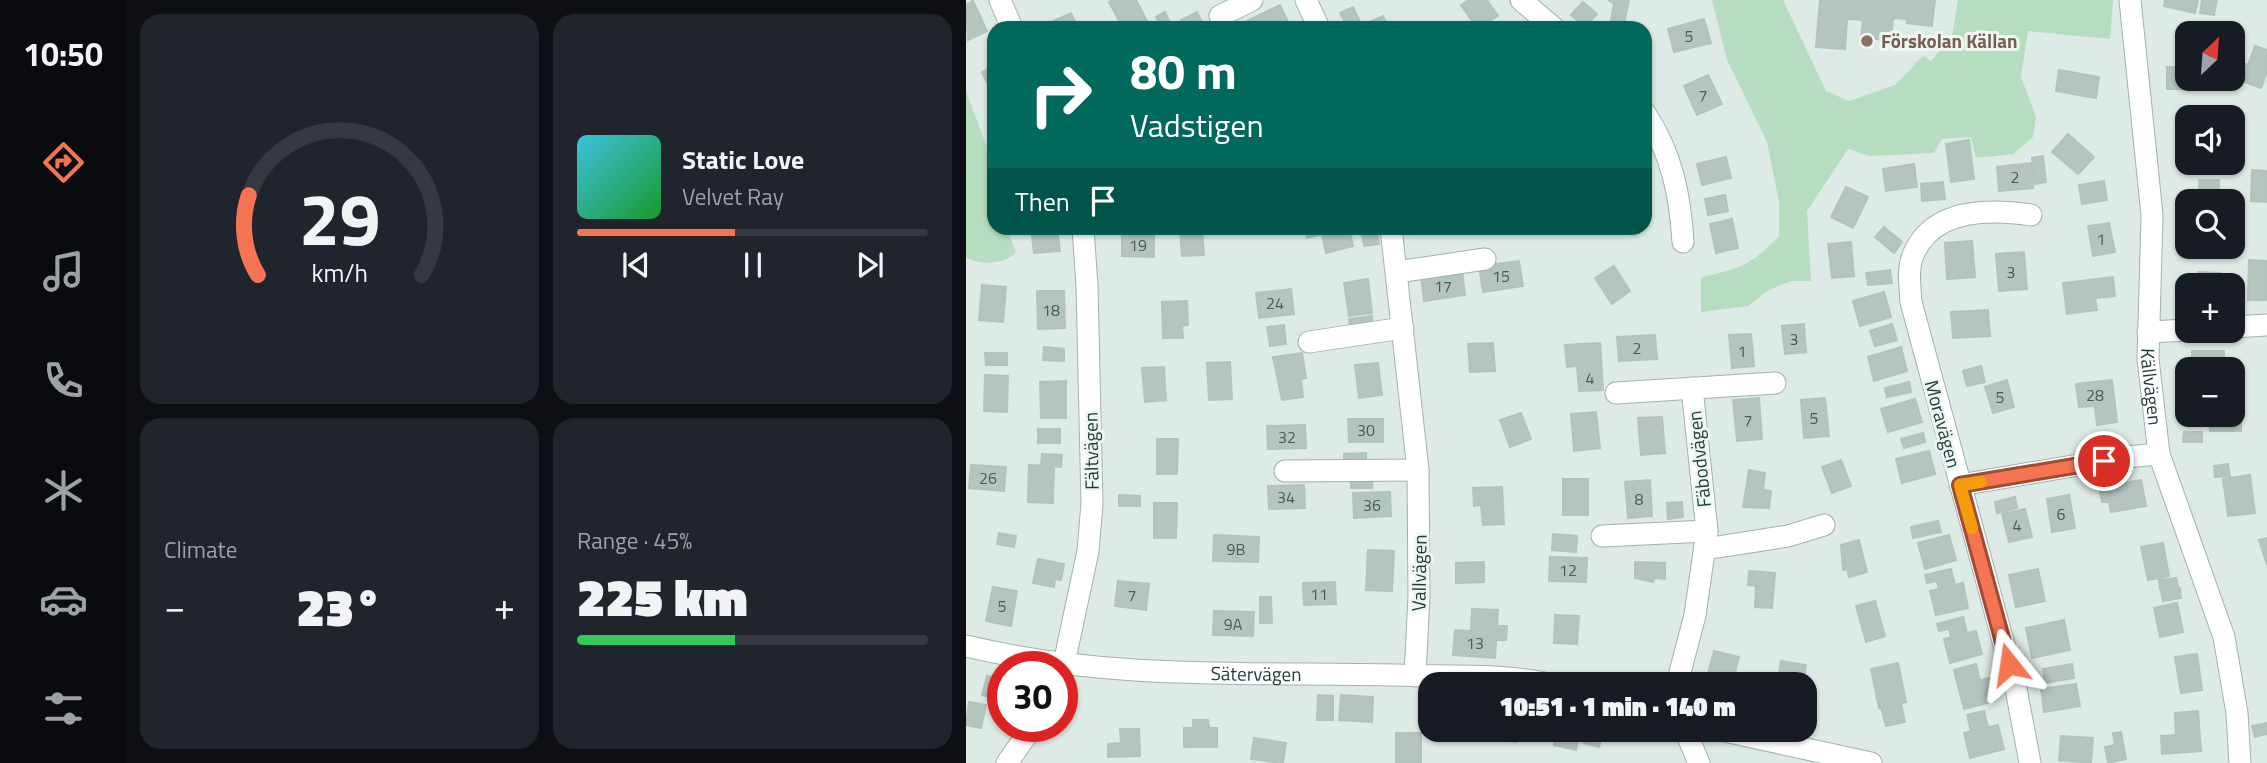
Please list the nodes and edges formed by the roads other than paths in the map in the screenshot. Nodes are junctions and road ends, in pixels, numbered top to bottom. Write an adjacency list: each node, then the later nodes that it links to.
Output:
1 (1000, 0): 7 (street)
2 (1252, 0): 6 (street)
3 (1306, 0): 8 (street)
4 (1521, 0): 9 (street)
5 (2130, 0): 21 (street, Källvägen)
6 (1220, 16)
7 (1009, 21)
8 (1316, 21)
9 (1546, 21)
10 (1652, 125): 14 (street)
11 (2031, 215): 29 (street, Moravägen)
12 (1083, 235): 35 (street, Fältvägen)
13 (1392, 235): 16 (street, Vallvägen)
14 (1683, 242)
15 (1485, 259): 16 (street)
16 (1397, 272): 19 (street, Vallvägen)
17 (2267, 326): 18 (street)
18 (2245, 327)
19 (1403, 328): 22 (street); 27 (street, Vallvägen)
20 (2175, 331): 21 (street)
21 (2148, 332): 26 (street, Källvägen)
22 (1309, 342)
23 (1775, 383): 24 (street, Fäbodvägen)
24 (1692, 388): 25 (street, Fäbodvägen); 32 (street, Fäbodvägen)
25 (1616, 393)
26 (2159, 454): 29 (street); 47 (street, Källvägen)
27 (1418, 470): 28 (street); 38 (street, Vallvägen)
28 (1285, 471)
29 (1960, 485): 46 (street, Moravägen)
30 (1824, 526): 32 (street, Fäbodvägen)
31 (1602, 536): 32 (street, Fäbodvägen)
32 (1706, 540): 37 (street, Fäbodvägen)
33 (966, 646): 34 (street, Sätervägen)
34 (987, 651)
35 (1068, 651)
36 (1078, 670): 38 (street, Sätervägen)
37 (1680, 672)
38 (1415, 676): 39 (street, Sätervägen)
39 (1418, 676)
40 (1022, 742): 43 (street)
41 (1690, 742): 44 (street)
42 (1775, 742): 45 (street)
43 (1007, 763)
44 (1699, 763)
45 (1871, 763)
46 (2030, 763)
47 (2240, 763)

